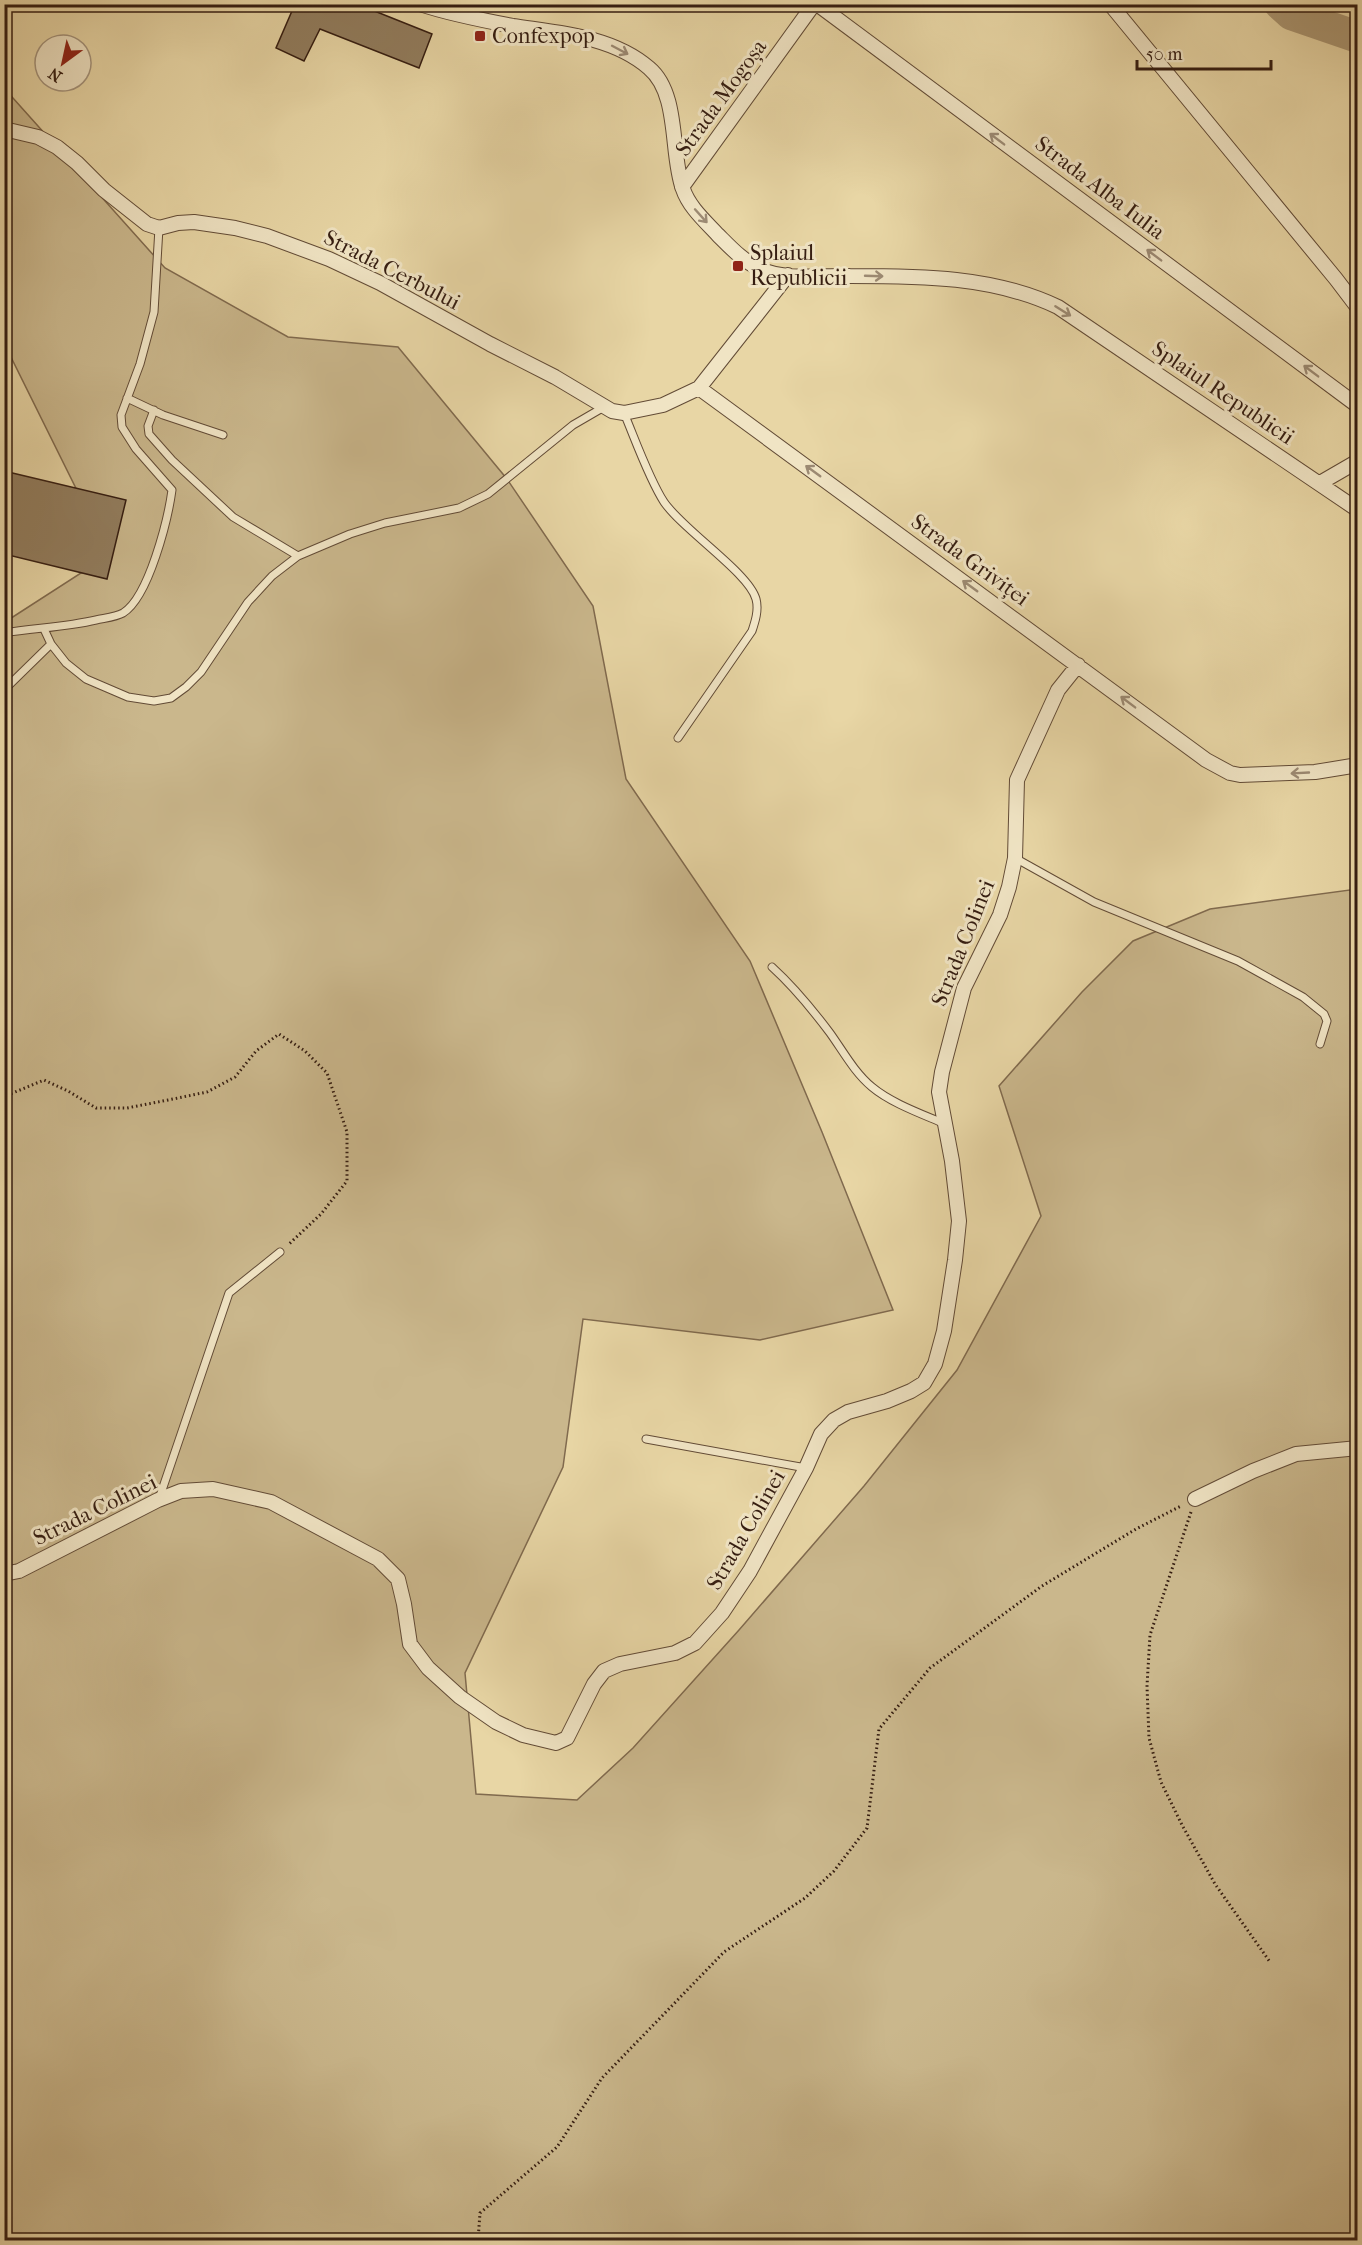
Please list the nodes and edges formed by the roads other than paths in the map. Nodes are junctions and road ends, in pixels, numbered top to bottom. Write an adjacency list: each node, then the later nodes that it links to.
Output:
1 (420, 4): 5 (street, Splaiul Republicii, one-way to 5)
2 (815, 4): 5 (street, Strada Mogoșa); 11 (street, Strada Alba Iulia, one-way to 2)
3 (1110, 4): 8 (street)
4 (4, 129): 6 (street)
5 (682, 187): 7 (street, Splaiul Republicii, one-way to 7)
6 (159, 228): 10 (lane); 12 (street, Strada Cerbului)
7 (788, 275): 9 (street); 17 (street, Splaiul Republicii, one-way to 17)
8 (1358, 308)
9 (699, 388): 14 (street, Strada Cerbului); 23 (street, Strada Griviței, one-way to 9)
10 (127, 398): 13 (lane); 20 (lane)
11 (1358, 406)
12 (604, 407): 14 (street, Strada Cerbului); 19 (lane)
13 (154, 410): 15 (lane); 19 (lane)
14 (624, 413): 25 (lane)
15 (223, 435)
16 (1358, 461): 17 (street)
17 (1320, 483): 18 (street, Splaiul Republicii)
18 (1358, 510)
19 (298, 556): 22 (lane)
20 (44, 629): 21 (lane); 22 (lane)
21 (4, 633)
22 (51, 644): 24 (lane)
23 (1078, 665): 26 (street, Strada Griviței, one-way to 23); 27 (street, Strada Colinei)
24 (4, 690)
25 (678, 738)
26 (1358, 765)
27 (1015, 858): 29 (lane); 30 (street, Strada Colinei)
28 (772, 967): 30 (lane)
29 (1320, 1044)
30 (945, 1124): 34 (street, Strada Colinei)
31 (280, 1252): 36 (lane)
32 (645, 1439): 34 (lane)
33 (1358, 1448): 35 (street)
34 (806, 1468): 36 (street, Strada Colinei)
35 (1195, 1499)
36 (158, 1500): 37 (street, Strada Colinei)
37 (4, 1574)

